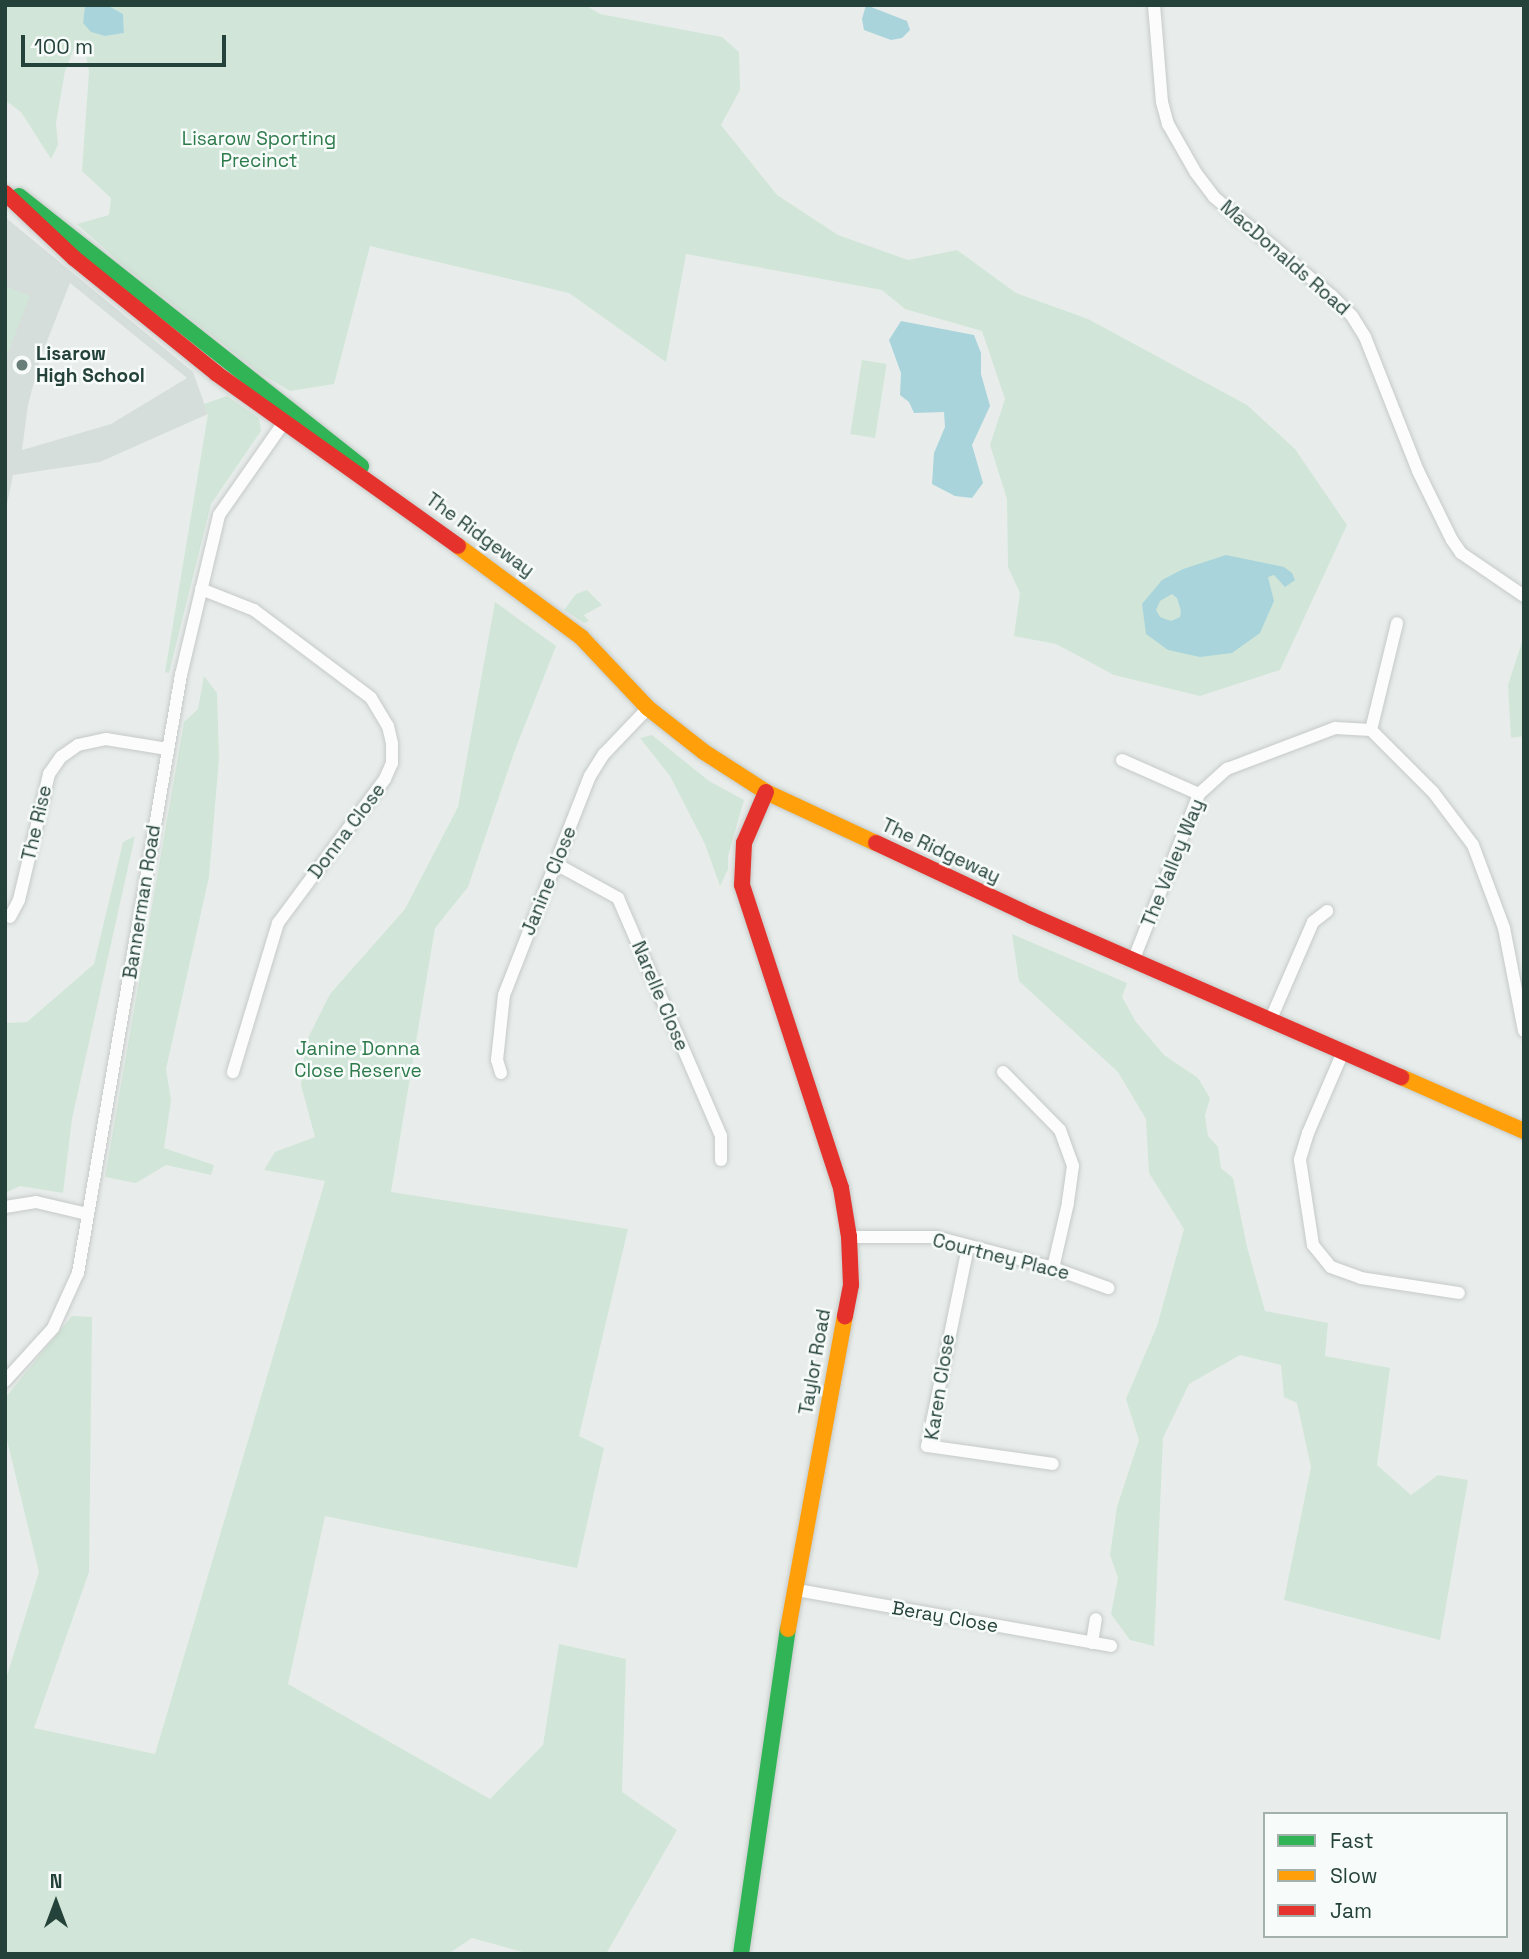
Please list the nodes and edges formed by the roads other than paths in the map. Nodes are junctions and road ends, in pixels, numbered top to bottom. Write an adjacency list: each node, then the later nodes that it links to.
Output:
1 (1154, 5): 12 (street, MacDonalds Road)
2 (5, 186): 4 (street, The Ridgeway)
3 (5, 193): 5 (street, The Ridgeway)
4 (97, 256): 5 (street); 6 (street, The Ridgeway)
5 (74, 258): 7 (street, The Ridgeway)
6 (203, 343): 7 (street); 8 (street, The Ridgeway)
7 (217, 374): 9 (street, The Ridgeway)
8 (279, 400): 9 (street); 10 (street, The Ridgeway)
9 (285, 422): 10 (street, The Ridgeway); 11 (street, Bannerman Road)
10 (403, 505): 14 (street, The Ridgeway)
11 (201, 589): 16 (street, Bannerman Road); 28 (street, Donna Close)
12 (1524, 596)
13 (1397, 623): 15 (street)
14 (648, 708): 18 (street, The Ridgeway); 20 (street, Janine Close)
15 (1371, 730): 19 (street, The Valley Way); 25 (street)
16 (167, 749): 22 (street, The Rise); 33 (street, Bannerman Road)
17 (1122, 760): 19 (street)
18 (766, 792): 23 (street, The Ridgeway); 34 (street, Taylor Road)
19 (1199, 794): 23 (street, The Valley Way)
20 (556, 864): 29 (street, Janine Close); 31 (street, Narelle Close)
21 (1327, 911): 24 (street)
22 (10, 917)
23 (1133, 961): 24 (street, The Ridgeway)
24 (1269, 1021): 26 (street, The Ridgeway)
25 (1524, 1031)
26 (1343, 1052): 30 (street, The Ridgeway); 38 (street)
27 (1003, 1072): 36 (street)
28 (233, 1073)
29 (501, 1073)
30 (1524, 1131)
31 (721, 1160)
32 (5, 1207): 33 (street)
33 (87, 1214): 39 (street, Bannerman Road)
34 (849, 1237): 35 (street, Courtney Place); 41 (street, Taylor Road)
35 (968, 1247): 36 (street, Courtney Place); 40 (street, Karen Close)
36 (1053, 1268): 37 (street, Courtney Place)
37 (1108, 1288)
38 (1459, 1293)
39 (5, 1381)
40 (1053, 1464)
41 (797, 1590): 43 (street, Beray Close); 45 (street, Taylor Road)
42 (1096, 1619): 43 (street)
43 (1092, 1643): 44 (street, Beray Close)
44 (1111, 1647)
45 (741, 1954)

